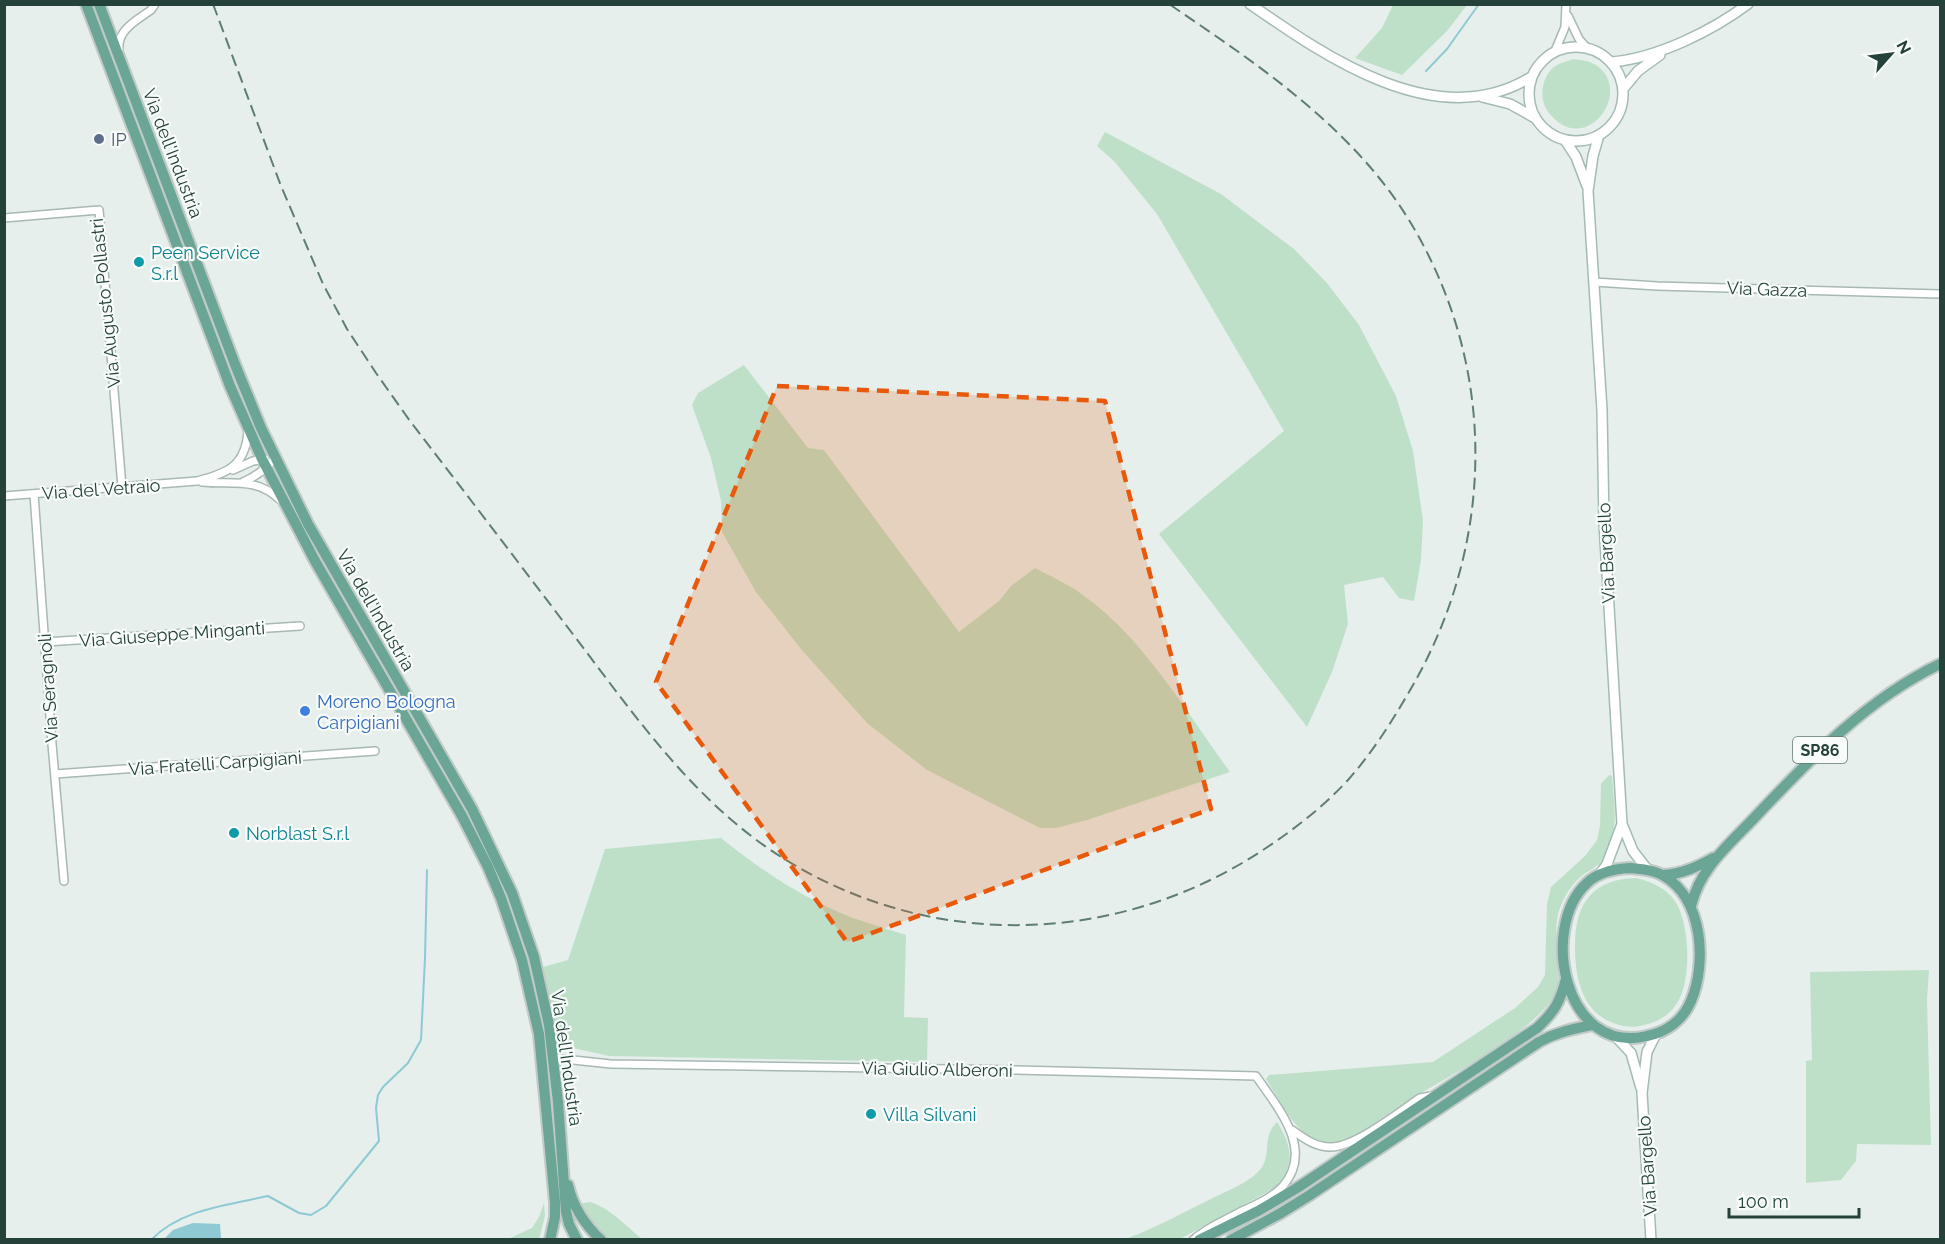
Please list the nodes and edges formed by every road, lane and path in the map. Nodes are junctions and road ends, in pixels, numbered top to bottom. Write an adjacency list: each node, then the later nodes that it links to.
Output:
1 (86, 4): 23 (main road, Via dell'Industria)
2 (99, 4): 11 (main road, Via dell'Industria)
3 (154, 4): 11 (street)
4 (1250, 4): 15 (main road)
5 (1566, 4): 7 (street)
6 (1748, 4): 9 (main road)
7 (1567, 14): 8 (street); 10 (street)
8 (1586, 47): 10 (main road); 12 (main road)
9 (1669, 48): 12 (main road); 14 (main road)
10 (1555, 51): 13 (main road)
11 (120, 58): 24 (main road, Via dell'Industria)
12 (1612, 62): 14 (main road)
13 (1531, 77): 15 (main road); 16 (main road)
14 (1623, 89): 17 (main road)
15 (1480, 96): 16 (main road)
16 (1535, 118): 18 (main road)
17 (1599, 135): 18 (main road); 19 (main road)
18 (1565, 140): 19 (main road)
19 (1588, 191): 21 (main road, Via Bargello)
20 (4, 218): 29 (street, Via Augusto Pollastri)
21 (1594, 282): 22 (street, Via Gazza); 38 (main road, Via Bargello)
22 (1941, 294)
23 (248, 428): 25 (main road, Via dell'Industria); 26 (street)
24 (275, 458): 25 (street); 49 (main road, Via dell'Industria)
25 (264, 464): 26 (street, Via del Vetraio); 28 (street); 32 (main road, Via dell'Industria)
26 (225, 473): 27 (street, Via del Vetraio)
27 (197, 481): 28 (street, Via del Vetraio); 29 (street, Via del Vetraio)
28 (241, 483): 32 (street, Via del Vetraio)
29 (122, 487): 30 (street, Via del Vetraio)
30 (34, 494): 31 (street, Via del Vetraio); 34 (street, Via Seragnoli)
31 (4, 496)
32 (283, 503): 54 (main road, Via dell'Industria)
33 (300, 626): 34 (street, Via Giuseppe Minganti)
34 (45, 642): 37 (street, Via Seragnoli)
35 (1941, 664): 39 (main road, SP86)
36 (375, 751): 37 (street, Via Fratelli Carpigiani)
37 (55, 774): 43 (street, Via Seragnoli)
38 (1623, 824): 40 (main road, Via Bargello); 41 (main road, Via Bargello)
39 (1716, 856): 42 (main road, SP86); 44 (main road, SP86)
40 (1647, 869): 41 (main road); 42 (main road)
41 (1600, 874): 45 (main road)
42 (1663, 875): 44 (main road)
43 (64, 881)
44 (1691, 906): 47 (main road)
45 (1566, 978): 46 (main road); 51 (main road)
46 (1592, 1025): 48 (main road); 59 (main road)
47 (1656, 1034): 48 (main road); 50 (main road, Via Bargello)
48 (1615, 1036): 50 (main road, Via Bargello)
49 (554, 1058): 52 (street, Via Giulio Alberoni); 53 (main road, Via dell'Industria)
50 (1642, 1093): 60 (main road, Via Bargello)
51 (1437, 1095): 52 (street); 58 (main road)
52 (1292, 1130): 57 (street)
53 (565, 1173): 55 (main road, Via dell'Industria); 56 (main road)
54 (550, 1239)
55 (577, 1239)
56 (601, 1239)
57 (1193, 1239)
58 (1199, 1239)
59 (1231, 1239)
60 (1651, 1239)

